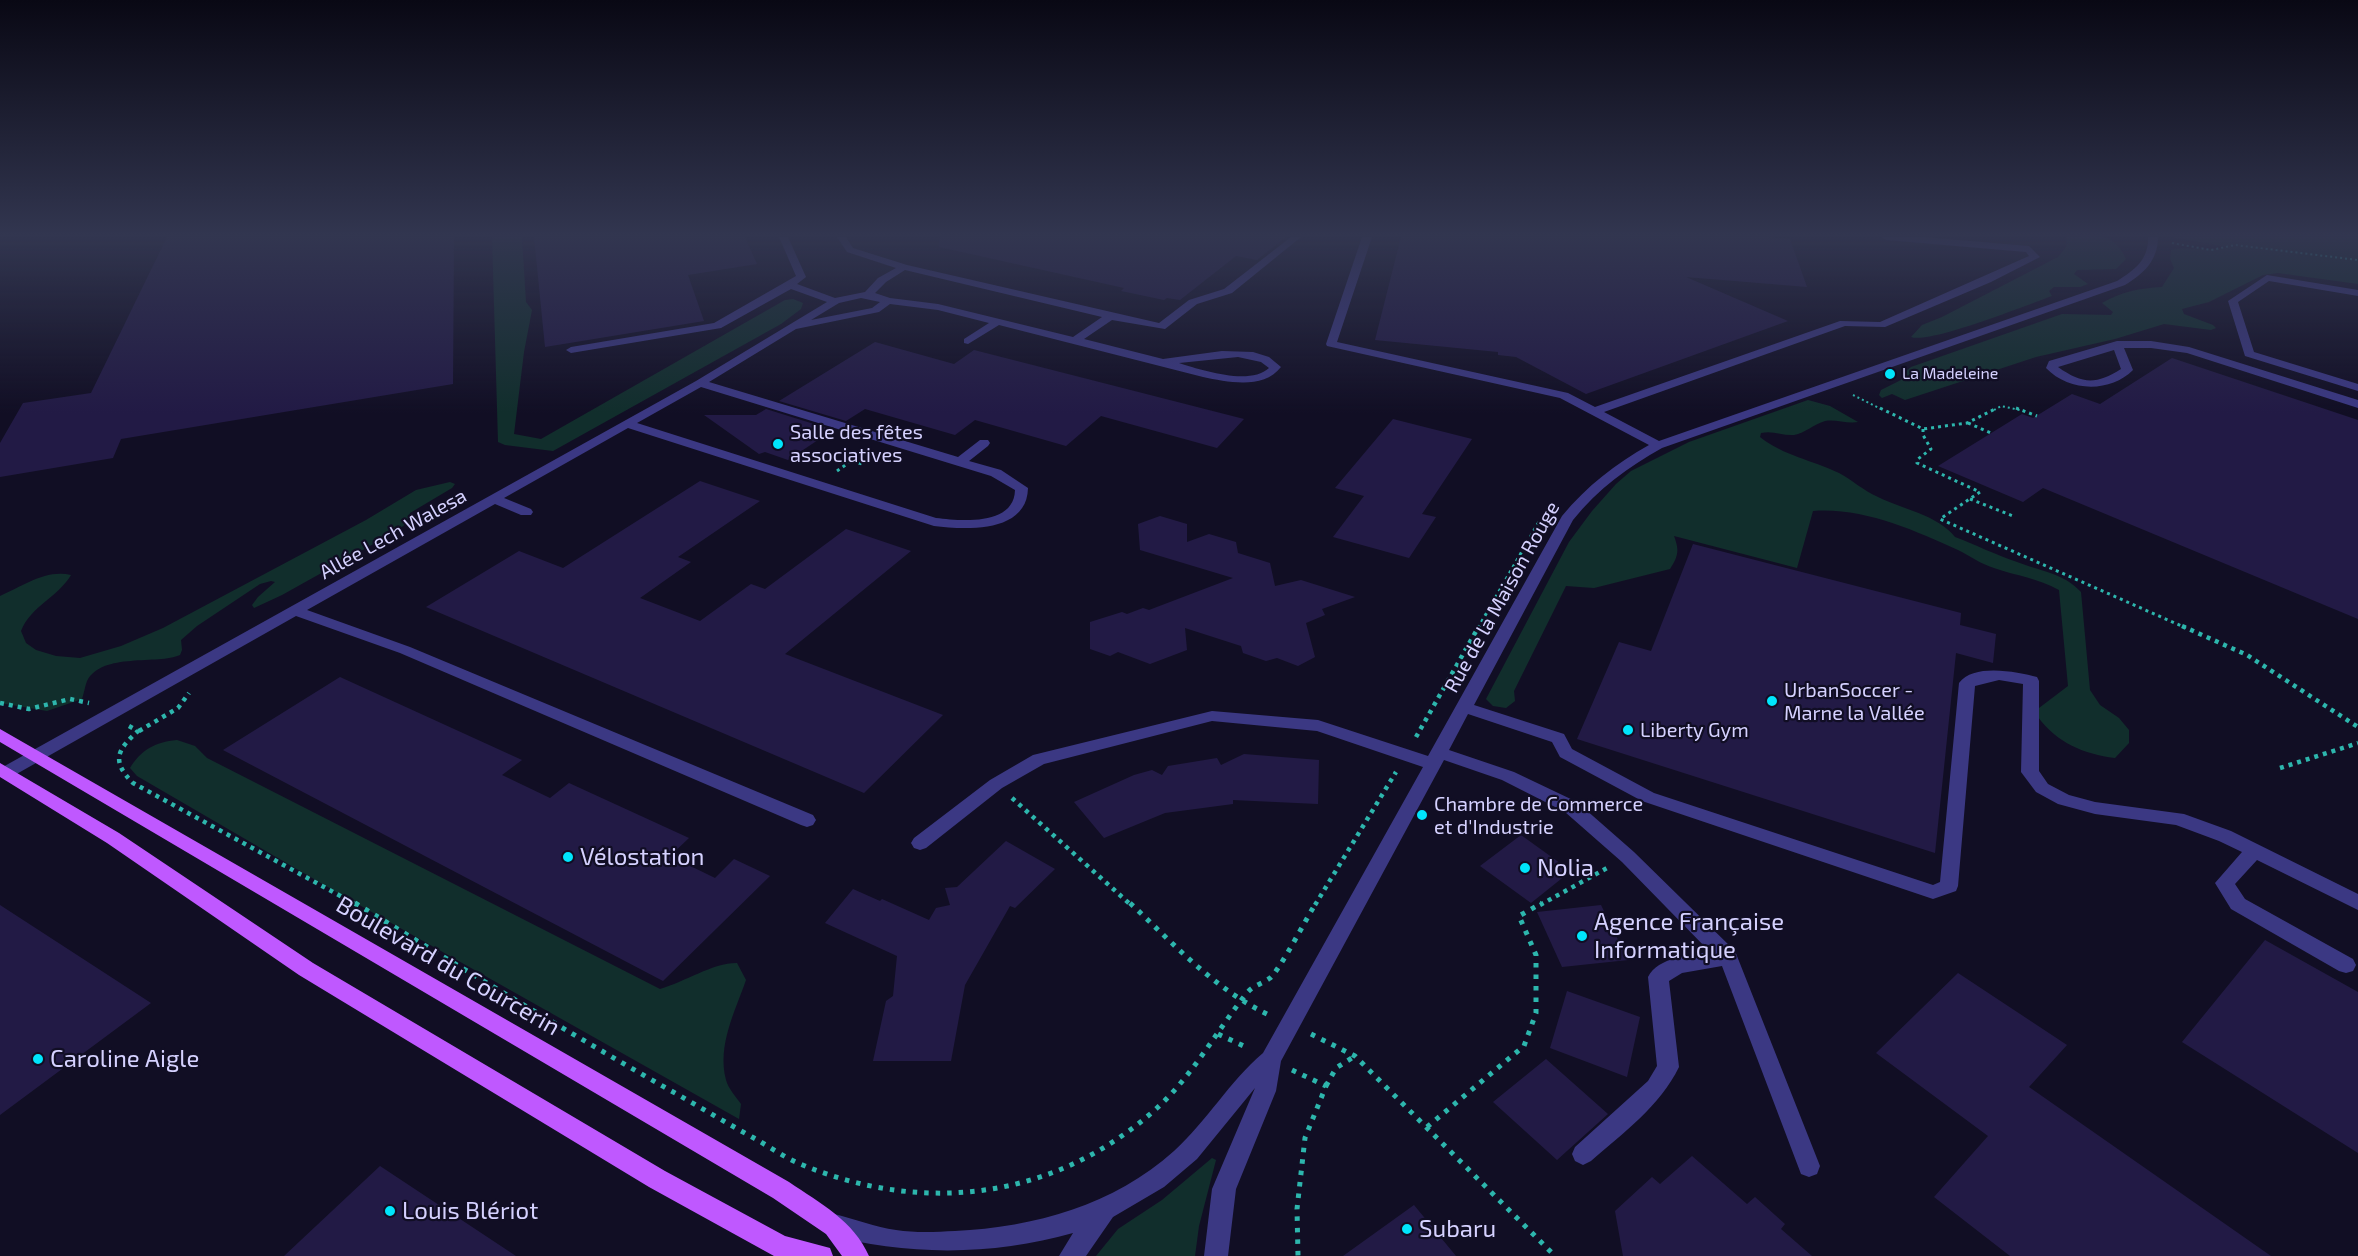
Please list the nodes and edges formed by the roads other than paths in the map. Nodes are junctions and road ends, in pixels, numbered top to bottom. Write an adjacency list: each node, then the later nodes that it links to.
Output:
1 (771, 296): 19 (street)
2 (820, 296): 11 (street)
3 (850, 296): 11 (street, Allée Lech Walesa)
4 (873, 296): 12 (street)
5 (1024, 296): 13 (street)
6 (1213, 296): 13 (street)
7 (1347, 296): 24 (street)
8 (1950, 296): 24 (street)
9 (2091, 296): 27 (street, Rue de la Maison Rouge)
10 (2241, 296): 22 (street)
11 (835, 301): 15 (street, Allée Lech Walesa)
12 (888, 301): 14 (street); 15 (street, Allée Lech Walesa)
13 (1110, 316): 16 (street)
14 (998, 321): 16 (street); 17 (street)
15 (797, 326): 21 (street, Allée Lech Walesa)
16 (1076, 340): 20 (street)
17 (968, 341)
18 (2117, 344): 18 (street); 23 (street)
19 (571, 351)
20 (1163, 362): 20 (street)
21 (700, 383): 25 (street, Allée Lech Walesa); 28 (street)
22 (2358, 388)
23 (2358, 405)
24 (1596, 411): 27 (street)
25 (627, 424): 28 (street); 29 (street, Allée Lech Walesa)
26 (984, 443): 28 (street)
27 (1658, 445): 32 (street, Rue de la Maison Rouge)
28 (960, 462)
29 (494, 499): 30 (street); 31 (street, Allée Lech Walesa)
30 (526, 512)
31 (295, 611): 34 (street, Allée Lech Walesa); 37 (street)
32 (1464, 707): 35 (street, Rue de la Maison Rouge); 39 (street)
33 (0, 735): 34 (main road, Boulevard du Courcerin)
34 (35, 756): 36 (street, Allée Lech Walesa); 47 (main road, Boulevard du Courcerin)
35 (1435, 758): 38 (street); 41 (street); 43 (street, Rue de la Maison Rouge)
36 (3, 770): 48 (main road)
37 (807, 820)
38 (920, 843)
39 (2254, 851): 40 (street); 42 (street)
40 (2358, 903)
41 (1728, 957): 44 (street); 45 (street)
42 (2346, 965)
43 (1271, 1060): 46 (street); 51 (street)
44 (1583, 1154)
45 (1809, 1166)
46 (1104, 1211): 47 (street); 50 (street)
47 (834, 1226): 49 (main road, Boulevard du Courcerin)
48 (821, 1256)
49 (857, 1256)
50 (1071, 1256)
51 (1216, 1256)

